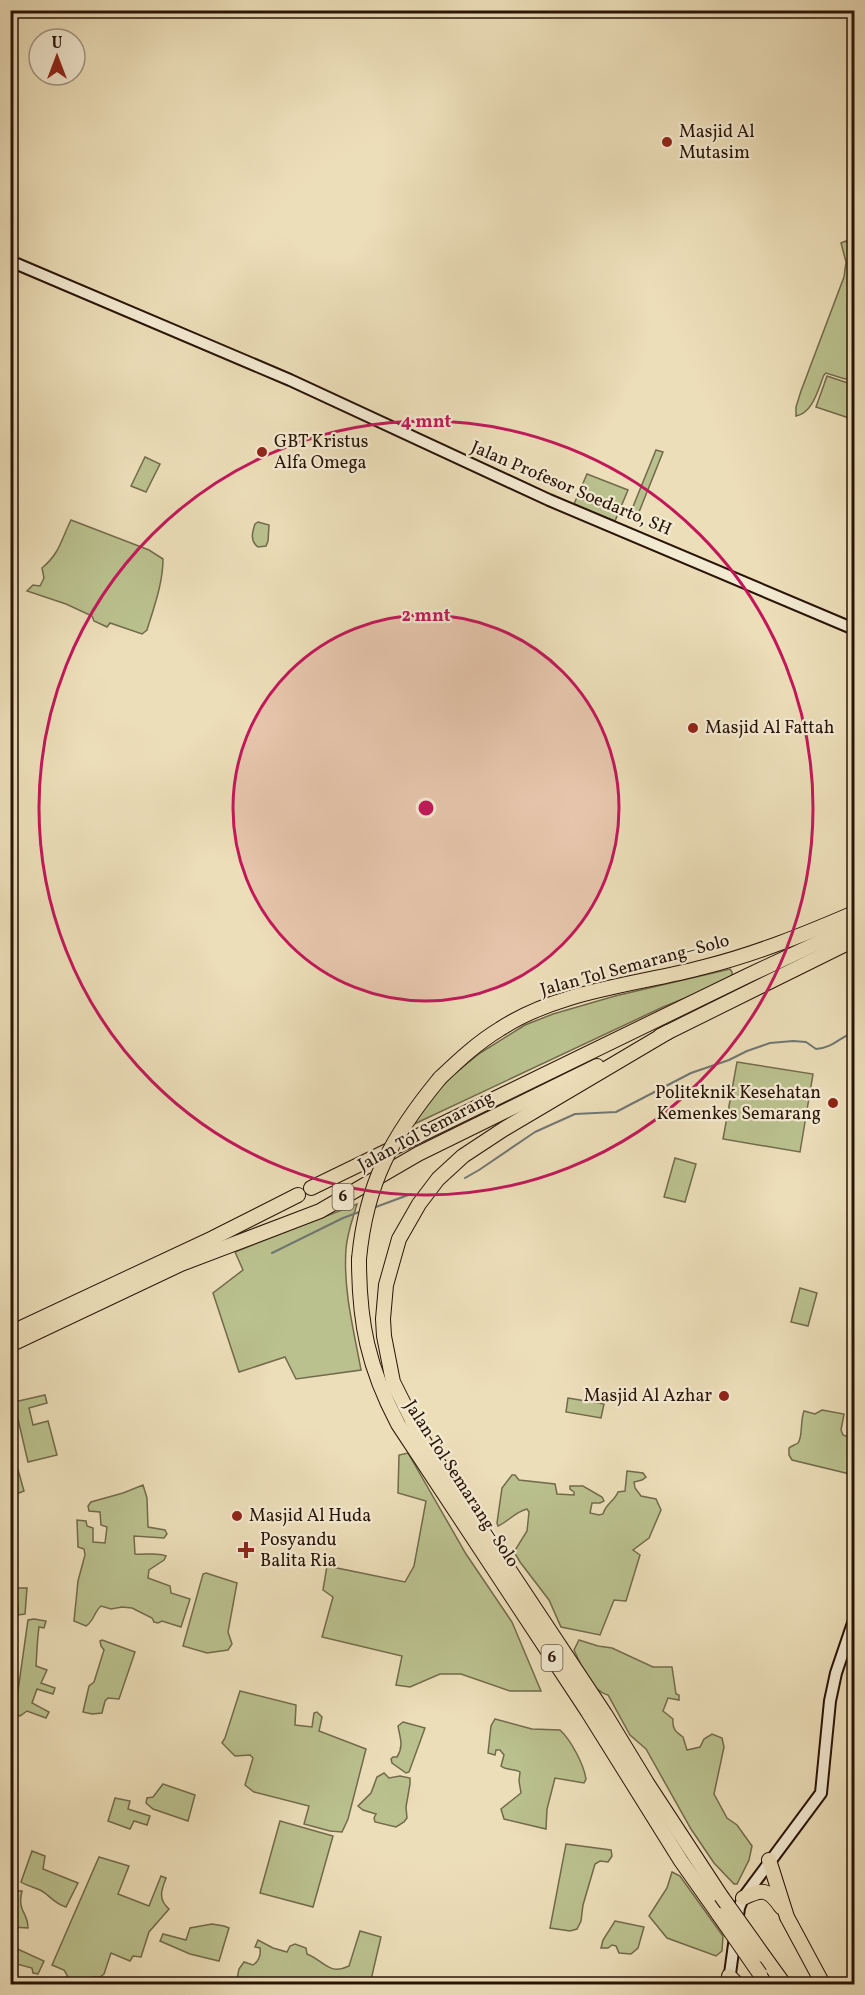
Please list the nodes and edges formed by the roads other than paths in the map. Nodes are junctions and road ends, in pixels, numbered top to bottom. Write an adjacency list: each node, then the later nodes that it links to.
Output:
1 (10, 261): 2 (main road, Jalan Profesor Soedarto, SH)
2 (855, 629)
3 (855, 913): 13 (highway, Jalan Tol Semarang–Solo / 6, bridge)
4 (855, 926): 7 (highway, Jalan Tol Semarang / 6)
5 (855, 940): 6 (highway, Jalan Tol Semarang / 6)
6 (668, 1032): 8 (highway, Jalan Tol Semarang / 6); 15 (highway, Jalan Tol Semarang–Solo / 6, bridge)
7 (10, 1333)
8 (10, 1346)
9 (855, 1620): 10 (main road)
10 (769, 1860): 11 (main road); 12 (highway)
11 (743, 1898): 12 (highway); 14 (main road)
12 (787, 1917): 16 (highway)
13 (763, 1979)
14 (731, 1982)
15 (784, 1984)
16 (823, 1984)

